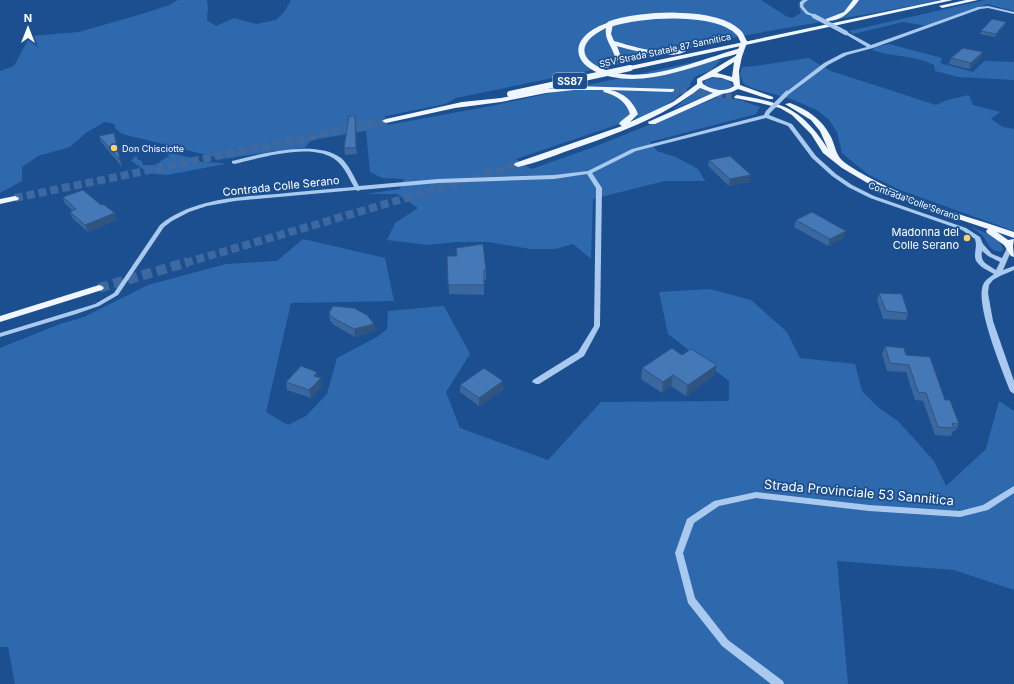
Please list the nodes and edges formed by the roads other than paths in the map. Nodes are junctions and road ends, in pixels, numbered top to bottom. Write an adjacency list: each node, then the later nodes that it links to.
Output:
1 (806, 0): 15 (street, bridge)
2 (856, 0): 11 (main road)
3 (919, 0): 4 (main road)
4 (932, 0)
5 (950, 0): 9 (main road)
6 (975, 0): 7 (main road)
7 (918, 11): 9 (main road); 17 (main road)
8 (1013, 13): 15 (street)
9 (855, 20): 12 (main road, SSV Strada Statale 87 Sannitica / SS87)
10 (610, 24): 14 (main road); 17 (main road, bridge); 17 (main road)
11 (797, 28): 13 (main road); 16 (main road)
12 (816, 28): 13 (main road, SSV Strada Statale 87 Sannitica / SS87); 17 (main road)
13 (765, 39): 17 (main road, SSV Strada Statale 87 Sannitica / SS87)
14 (613, 43): 16 (main road); 24 (main road, bridge)
15 (871, 47): 28 (street, bridge)
16 (689, 50): 17 (main road)
17 (738, 51): 18 (main road); 19 (main road); 24 (main road, SSV Strada Statale 87 Sannitica / SS87, bridge)
18 (708, 76): 19 (main road); 20 (main road)
19 (736, 83): 23 (main road); 26 (main road)
20 (700, 85): 23 (main road); 30 (main road)
21 (595, 88): 22 (main road); 27 (main road); 30 (main road)
22 (672, 90)
23 (724, 92): 26 (main road); 30 (main road)
24 (510, 94): 27 (main road, SSV Strada Statale 87 Sannitica / SS87)
25 (737, 97): 31 (main road)
26 (774, 99): 31 (main road)
27 (456, 106): 29 (main road, SSV Strada Statale 87 Sannitica / SS87)
28 (767, 114): 34 (street, Contrada Colle Serano); 40 (street, Contrada Colle Serano)
29 (386, 121)
30 (570, 147): 33 (main road)
31 (835, 158): 38 (main road)
32 (234, 162): 35 (street)
33 (518, 165)
34 (589, 172): 35 (street, Contrada Colle Serano); 48 (street)
35 (358, 189): 47 (street, Contrada Colle Serano)
36 (15, 198): 37 (main road)
37 (0, 202)
38 (974, 223): 39 (main road); 41 (main road)
39 (1014, 235)
40 (980, 245): 42 (street, Contrada Colle Serano); 44 (street)
41 (1011, 247): 42 (street)
42 (1004, 261): 44 (street)
43 (1014, 268): 44 (street)
44 (998, 274): 49 (street)
45 (99, 288): 46 (main road)
46 (0, 319)
47 (0, 335)
48 (536, 382)
49 (1014, 391)
50 (1014, 489): 51 (street, Strada Provinciale 53 Sannitica)
51 (779, 684)

